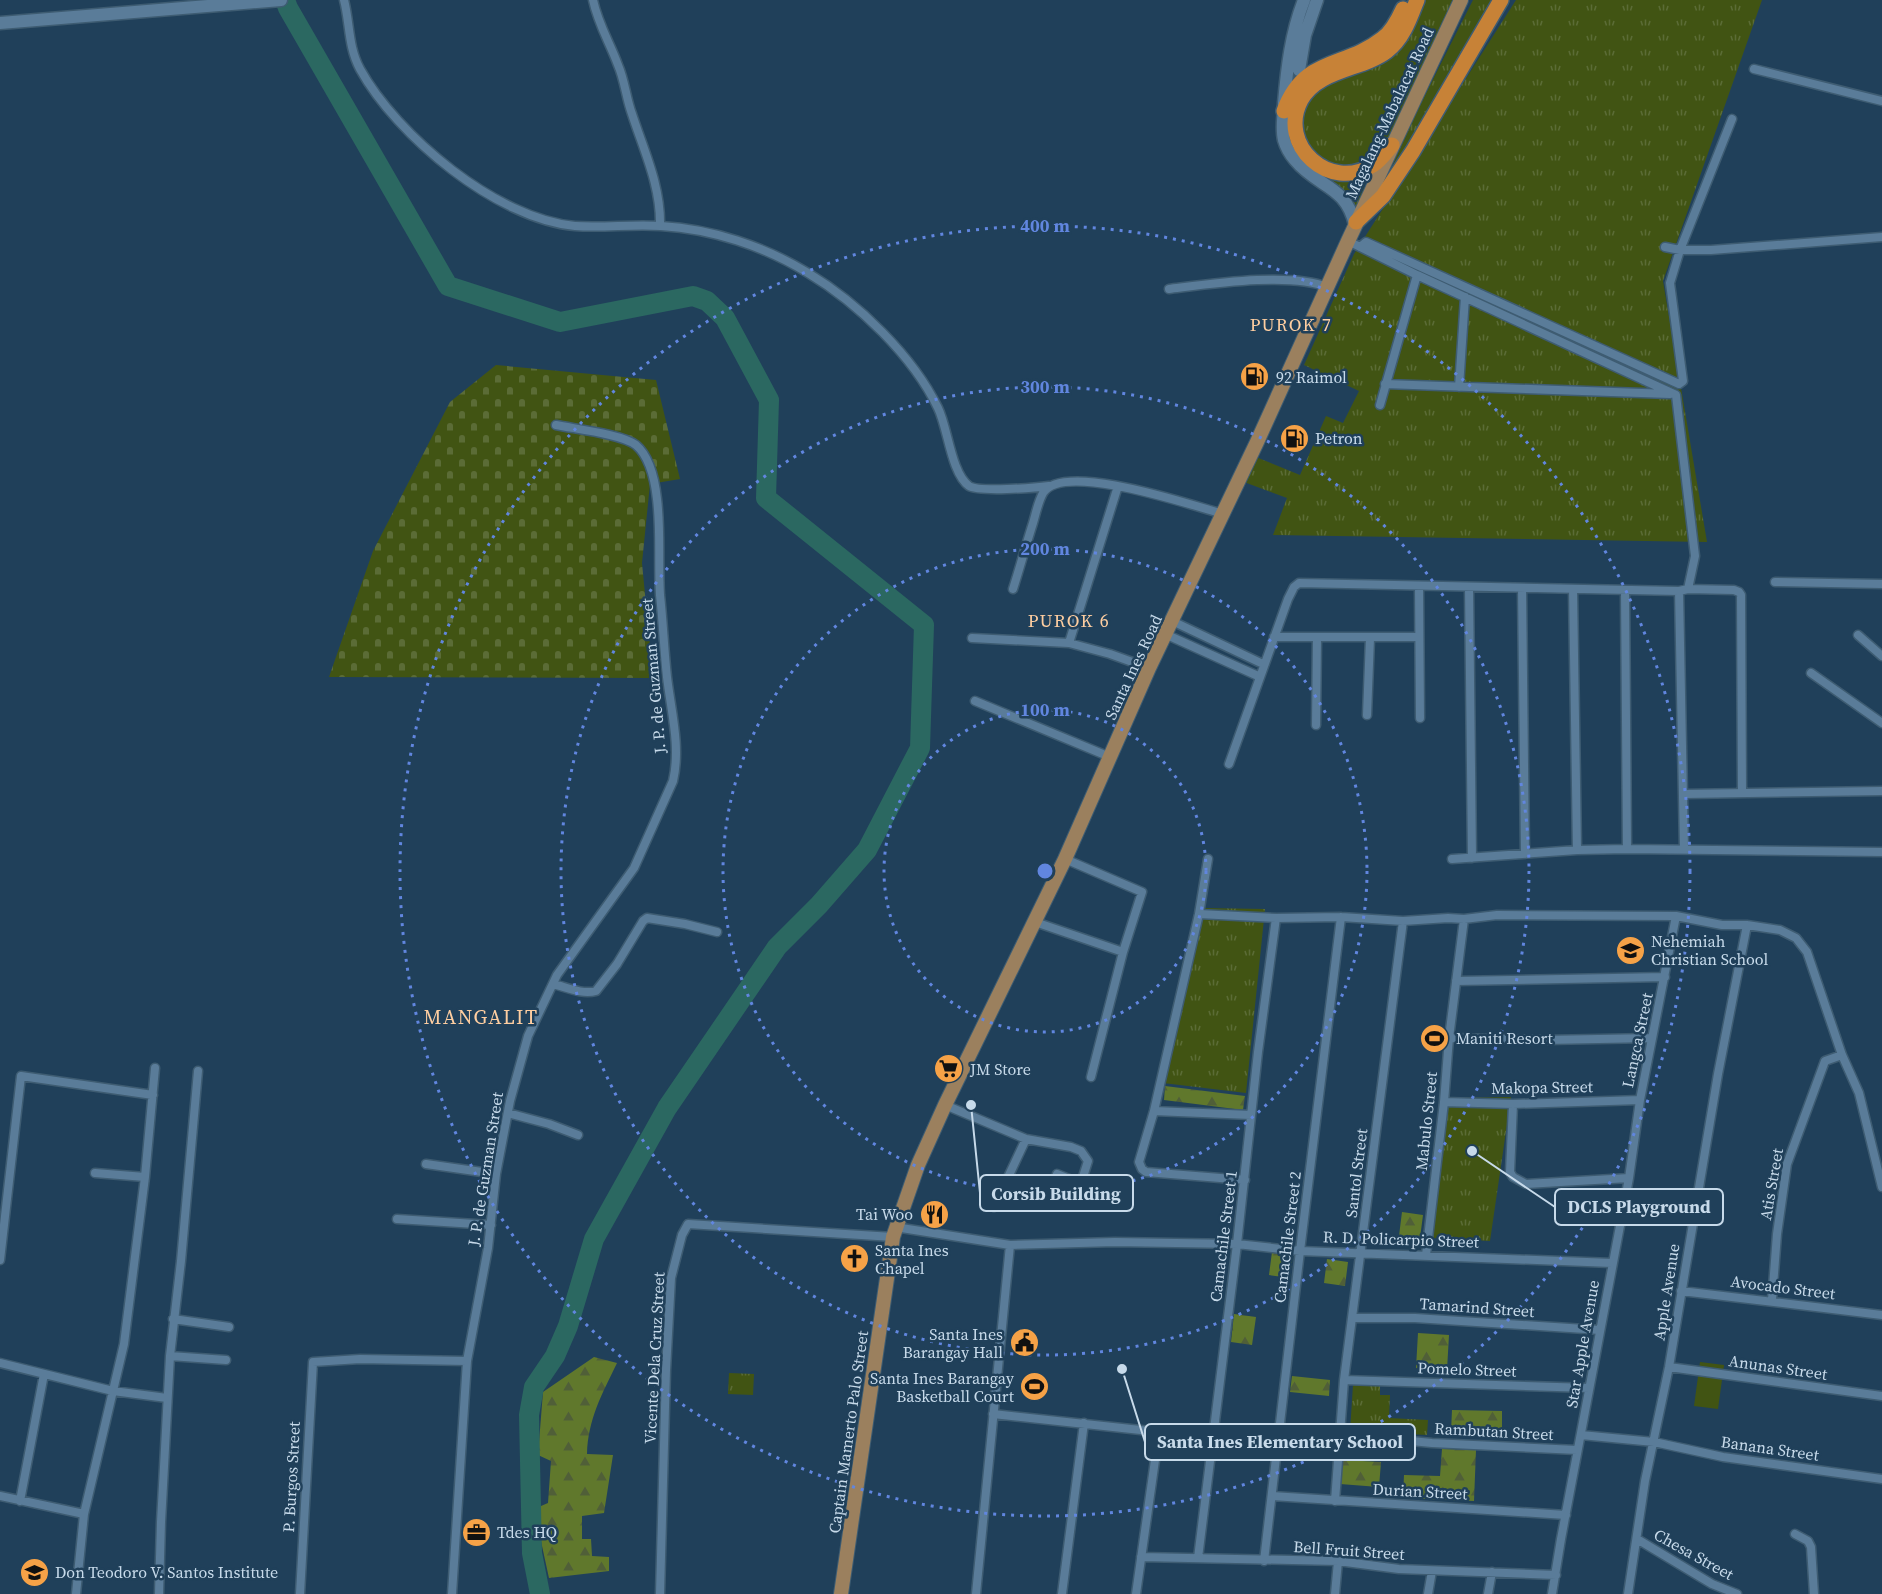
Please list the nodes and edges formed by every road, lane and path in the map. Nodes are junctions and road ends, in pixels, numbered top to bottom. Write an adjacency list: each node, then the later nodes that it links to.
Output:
1 (281, 0): 10 (main road)
2 (344, 0): 18 (street)
3 (593, 0): 18 (street)
4 (1304, 0): 14 (main road)
5 (1317, 0): 12 (main road)
6 (1406, 0): 14 (highway)
7 (1417, 0): 16 (highway)
8 (1461, 0): 16 (main road, Magalang-Mabalacat Road)
9 (1501, 0): 17 (highway)
10 (0, 23)
11 (1754, 69): 13 (street)
12 (1299, 70)
13 (1882, 101)
14 (1284, 111): 17 (main road)
15 (1732, 119): 22 (street)
16 (1392, 145): 17 (main road, Magalang-Mabalacat Road)
17 (1356, 224): 20 (main road, Magalang-Mabalacat Road)
18 (660, 226): 32 (street)
19 (1882, 237): 22 (street)
20 (1354, 244): 22 (street); 23 (street); 24 (main road, Santa Ines Road)
21 (1665, 247): 22 (street)
22 (1680, 250)
23 (1417, 275): 26 (street); 27 (street)
24 (1327, 287): 25 (street); 34 (main road, Santa Ines Road)
25 (1169, 289)
26 (1465, 297): 28 (street); 29 (street)
27 (1385, 384): 28 (street); 30 (street)
28 (1459, 387): 29 (street)
29 (1676, 394): 43 (street)
30 (1380, 405)
31 (556, 425): 92 (street, J. P. de Guzman Street)
32 (1049, 486): 33 (street); 40 (street)
33 (1118, 486): 34 (street); 52 (street)
34 (1223, 514): 44 (main road, Santa Ines Road)
35 (1775, 582): 36 (street)
36 (1882, 584)
37 (1419, 586): 38 (street); 46 (street); 51 (street)
38 (1469, 587): 39 (street); 76 (street)
39 (1522, 588): 41 (street); 75 (street)
40 (1013, 589)
41 (1573, 589): 42 (street); 73 (street)
42 (1625, 590): 43 (street); 71 (street)
43 (1684, 590): 69 (street); 70 (street)
44 (1168, 628): 49 (street); 53 (street); 58 (main road, Santa Ines Road)
45 (1858, 635): 55 (street)
46 (1274, 637): 47 (street); 57 (street)
47 (1317, 637): 50 (street); 65 (street)
48 (972, 638): 52 (street)
49 (1207, 638): 53 (street); 54 (street)
50 (1370, 638): 51 (street); 62 (street)
51 (1419, 638): 63 (street)
52 (1069, 643): 58 (street)
53 (1202, 650): 56 (street)
54 (1234, 651): 56 (street); 57 (street)
55 (1882, 656)
56 (1228, 663): 60 (street)
57 (1263, 664): 60 (street)
58 (1149, 668): 66 (main road, Santa Ines Road)
59 (1811, 673): 64 (street)
60 (1258, 676): 67 (street)
61 (975, 701): 66 (street)
62 (1367, 715)
63 (1420, 718)
64 (1882, 723)
65 (1316, 725)
66 (1110, 758): 77 (main road, Santa Ines Road)
67 (1229, 764)
68 (1882, 791): 69 (street)
69 (1742, 792): 70 (street)
70 (1684, 794): 72 (street)
71 (1627, 849): 72 (street); 73 (street)
72 (1684, 849): 74 (street)
73 (1577, 850): 75 (street)
74 (1882, 852)
75 (1525, 854): 76 (street)
76 (1472, 858): 79 (street)
77 (1065, 859): 86 (main road, Santa Ines Road); 89 (street)
78 (1208, 859): 80 (street)
79 (1452, 859)
80 (1199, 914): 83 (street); 104 (street)
81 (1676, 916): 84 (street); 87 (street); 90 (street, Langca Street)
82 (1341, 917): 83 (street); 85 (street); 123 (street, Camachile Street 2)
83 (1276, 918): 106 (street, Camachile Street 1)
84 (1464, 919): 85 (street); 91 (street, Mabulo Street)
85 (1402, 921): 124 (street, Santol Street)
86 (1035, 922): 89 (street); 103 (main road, Santa Ines Road)
87 (1747, 925): 95 (street); 128 (street, Apple Avenue)
88 (717, 932): 92 (street)
89 (1123, 952): 98 (street)
90 (1665, 977): 91 (street); 94 (street, Langca Street)
91 (1456, 981): 93 (street, Mabulo Street)
92 (553, 984): 105 (street, J. P. de Guzman Street)
93 (1449, 1038): 94 (street); 101 (street, Mabulo Street)
94 (1652, 1038): 100 (street, Langca Street)
95 (1842, 1055): 116 (street); 129 (street, Atis Street)
96 (155, 1068): 99 (street)
97 (198, 1071): 132 (street)
98 (1091, 1077)
99 (153, 1095): 113 (street); 126 (street)
100 (1640, 1100): 102 (street, Makopa Street); 114 (street, Star Apple Avenue)
101 (1444, 1102): 102 (street, Makopa Street); 125 (street, Mabulo Street)
102 (1513, 1104): 114 (street)
103 (945, 1105): 108 (street); 120 (main road, Captain Mamerto Palo Street)
104 (1154, 1111): 106 (street); 115 (street)
105 (508, 1113): 107 (street); 111 (street, J. P. de Guzman Street)
106 (1251, 1115): 115 (street, Camachile Street 1)
107 (578, 1136)
108 (1026, 1139): 112 (street); 117 (street)
109 (426, 1164): 111 (street)
110 (95, 1173): 113 (street)
111 (496, 1174): 119 (street, J. P. de Guzman Street)
112 (1057, 1174)
113 (145, 1177): 143 (street)
114 (1629, 1178): 127 (street, Star Apple Avenue)
115 (1245, 1180): 121 (street, Camachile Street 1)
116 (1882, 1187)
117 (994, 1207)
118 (397, 1219): 119 (street)
119 (491, 1225): 137 (street, J. P. de Guzman Street)
120 (894, 1232): 122 (street, R. D. Policarpio Street); 172 (street, Vicente Dela Cruz Street); 173 (main road, Captain Mamerto Palo Street)
121 (1237, 1244): 122 (street, R. D. Policarpio Street); 123 (street, R. D. Policarpio Street); 162 (street, Camachile Street 1)
122 (1010, 1245): 146 (street)
123 (1300, 1251): 124 (street, R. D. Policarpio Street); 154 (street, Camachile Street 2)
124 (1361, 1252): 125 (street, R. D. Policarpio Street); 131 (street, Santol Street)
125 (1426, 1254): 127 (street, R. D. Policarpio Street)
126 (0, 1260)
127 (1612, 1263): 134 (street, Star Apple Avenue)
128 (1681, 1290): 129 (street, Avocado Street); 139 (street, Apple Avenue)
129 (1772, 1300): 130 (street, Avocado Street)
130 (1882, 1315)
131 (1352, 1318): 134 (street, Tamarind Street); 141 (street, Santol Street)
132 (173, 1319): 133 (street); 135 (street)
133 (229, 1327)
134 (1600, 1330): 142 (street, Star Apple Avenue)
135 (170, 1356): 136 (street); 145 (street)
136 (226, 1360)
137 (467, 1361): 170 (street, P. Burgos Street); 171 (street, J. P. de Guzman Street)
138 (0, 1363): 140 (street)
139 (1670, 1367): 144 (street, Anunas Street); 150 (street, Apple Avenue)
140 (45, 1374): 143 (street); 155 (street)
141 (1344, 1380): 142 (street, Pomelo Street); 148 (street, Santol Street)
142 (1589, 1388): 149 (street, Star Apple Avenue)
143 (113, 1391): 145 (street); 157 (street)
144 (1882, 1396)
145 (167, 1398): 169 (street)
146 (993, 1414): 147 (street); 174 (street)
147 (1084, 1423): 161 (street); 175 (street)
148 (1339, 1434): 151 (street, Rambutan Street); 156 (street, Santol Street)
149 (1581, 1435): 150 (street, Banana Street); 151 (street, Star Apple Avenue)
150 (1654, 1442): 152 (street, Banana Street); 160 (street, Apple Avenue)
151 (1577, 1450): 158 (street, Star Apple Avenue)
152 (1882, 1479)
153 (0, 1496): 155 (street)
154 (1272, 1496): 156 (street, Durian Street); 163 (street, Camachile Street 2)
155 (20, 1501): 157 (street)
156 (1335, 1501): 158 (street, Durian Street)
157 (84, 1514): 168 (street)
158 (1566, 1515): 167 (street, Star Apple Avenue)
159 (1795, 1534): 183 (street)
160 (1637, 1539): 181 (street, Apple Avenue); 182 (street, Chesa Street)
161 (1141, 1557): 162 (street, Bell Fruit Street); 176 (street)
162 (1198, 1558): 163 (street, Bell Fruit Street)
163 (1264, 1561): 164 (street, Bell Fruit Street)
164 (1338, 1561): 165 (street, Bell Fruit Street); 177 (street)
165 (1432, 1571): 166 (street, Bell Fruit Street); 178 (street)
166 (1492, 1572): 167 (street, Bell Fruit Street); 179 (street)
167 (1556, 1575): 180 (street, Star Apple Avenue)
168 (76, 1594)
169 (159, 1594)
170 (300, 1594)
171 (452, 1594)
172 (660, 1594)
173 (841, 1594)
174 (976, 1594)
175 (1062, 1594)
176 (1136, 1594)
177 (1335, 1594)
178 (1428, 1594)
179 (1488, 1594)
180 (1552, 1594)
181 (1628, 1594)
182 (1737, 1594)
183 (1814, 1594)

